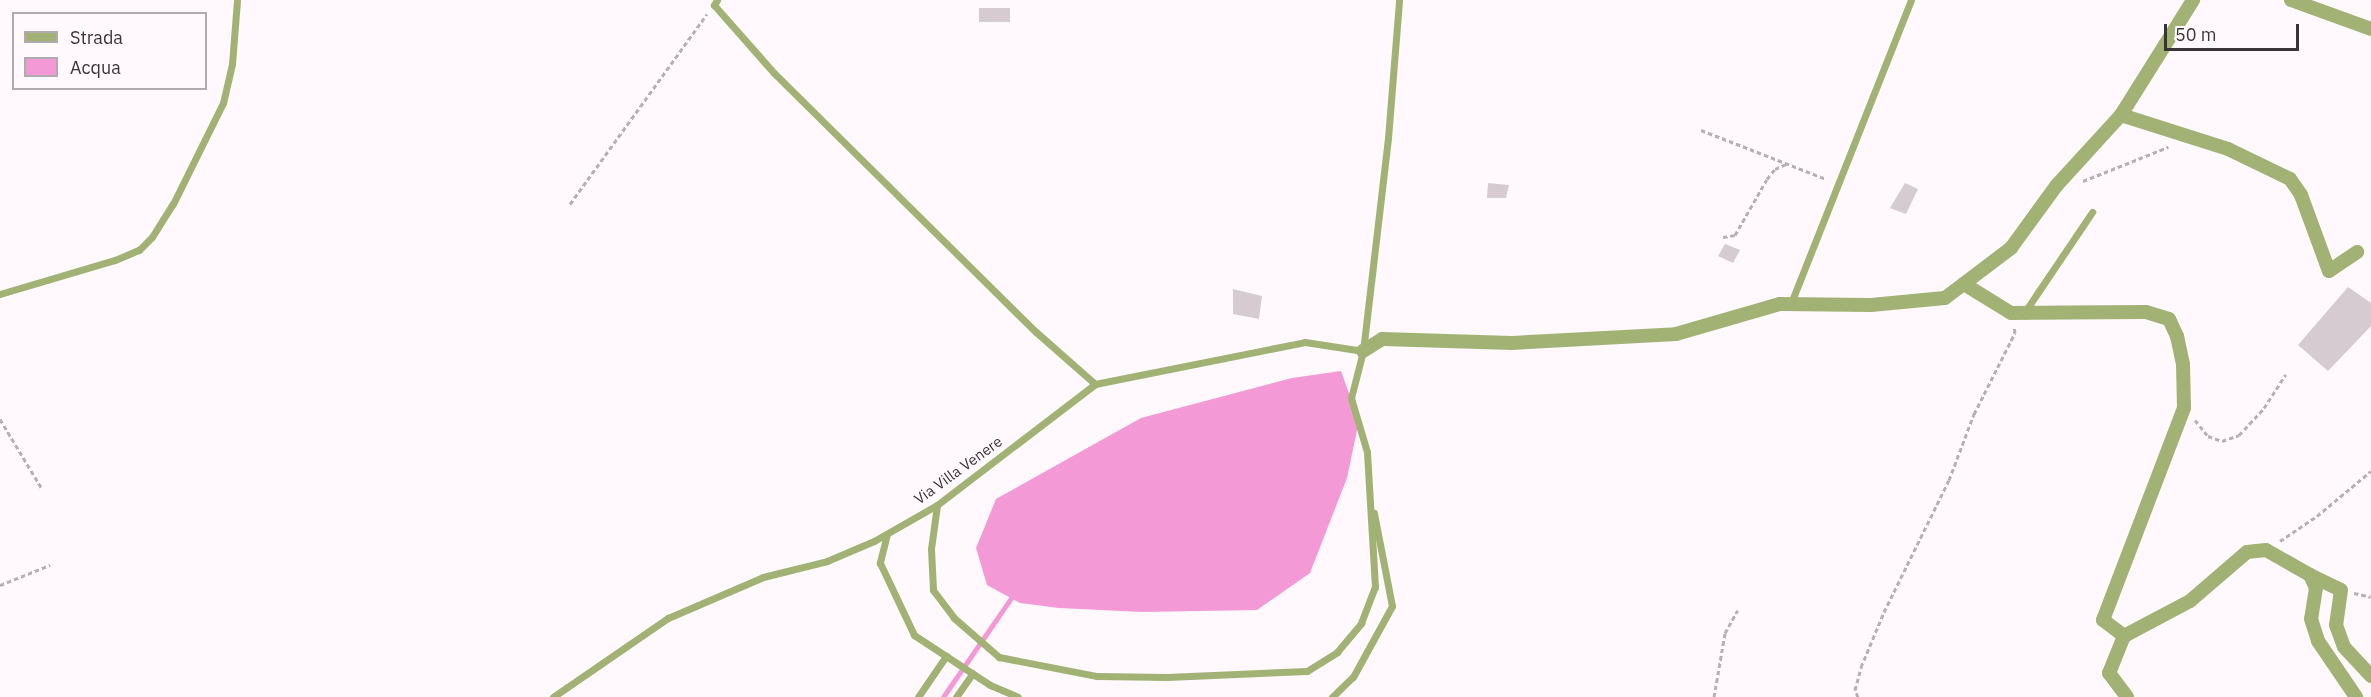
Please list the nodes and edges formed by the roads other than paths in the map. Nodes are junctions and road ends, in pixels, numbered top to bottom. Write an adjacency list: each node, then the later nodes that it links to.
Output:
1 (237, 0): 12 (lane)
2 (1399, 0): 15 (lane)
3 (1911, 0): 13 (lane)
4 (2193, 0): 8 (street)
5 (2291, 0): 7 (street)
6 (716, 3): 16 (lane)
7 (2371, 29)
8 (2121, 114): 10 (street); 11 (street)
9 (2092, 212): 14 (lane)
10 (2357, 252)
11 (1964, 284): 13 (street); 14 (street)
12 (0, 294)
13 (1791, 303): 15 (street)
14 (2018, 313): 21 (street)
15 (1363, 351): 16 (lane, Via Villa Venere); 17 (lane)
16 (1095, 384): 18 (lane, Via Villa Venere)
17 (1371, 496): 18 (lane); 29 (lane)
18 (938, 505): 19 (lane, Via Villa Venere)
19 (887, 534): 22 (lane); 25 (lane, Via Villa Venere)
20 (2310, 575): 21 (street); 24 (street); 31 (street)
21 (2124, 636): 30 (street)
22 (946, 656): 23 (lane); 26 (lane)
23 (972, 673): 27 (lane); 28 (lane)
24 (2371, 676)
25 (553, 697)
26 (918, 697)
27 (956, 697)
28 (1018, 697)
29 (1332, 697)
30 (2127, 697)
31 (2356, 697)

